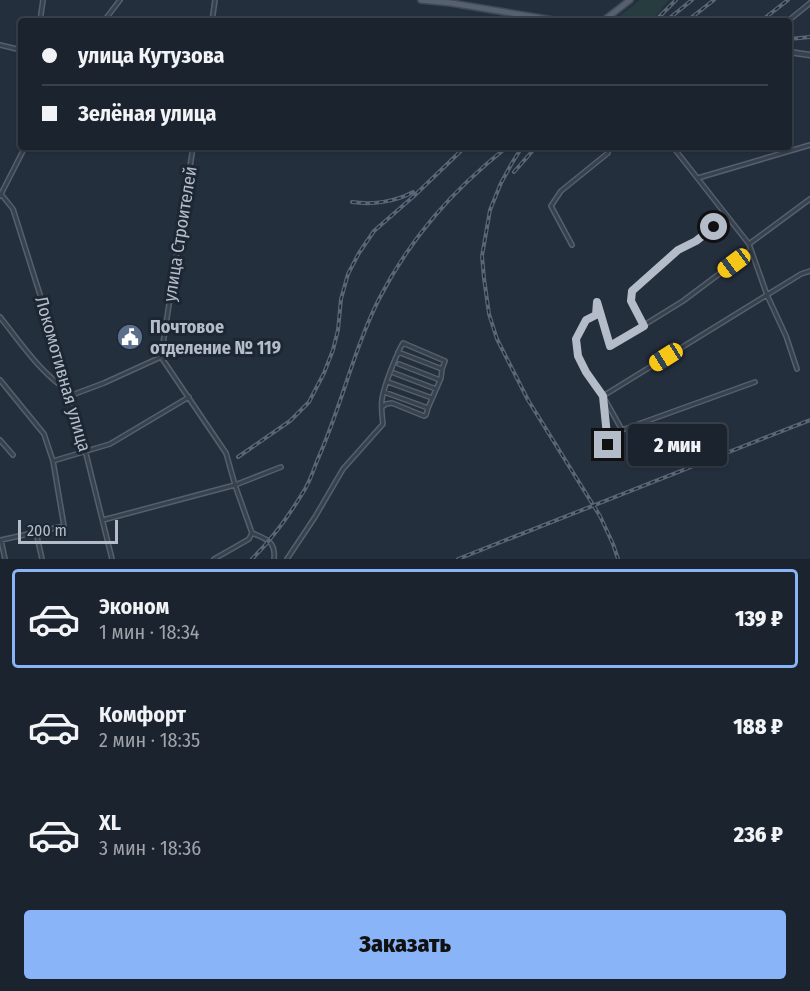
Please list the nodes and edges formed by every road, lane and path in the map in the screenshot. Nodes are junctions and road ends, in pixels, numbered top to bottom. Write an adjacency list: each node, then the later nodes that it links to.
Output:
1 (43, 0): 7 (street)
2 (120, 0): 8 (street)
3 (215, 0): 9 (street)
4 (421, 0): 10 (main road)
5 (630, 0): 11 (main road)
6 (810, 3): 12 (street)
7 (40, 18)
8 (106, 18)
9 (212, 18)
10 (541, 18)
11 (607, 18)
12 (792, 18)
13 (0, 45): 14 (street)
14 (18, 49)
15 (792, 52): 16 (street)
16 (810, 55)
17 (810, 145): 22 (street)
18 (24, 150): 23 (street)
19 (193, 150): 34 (street, улица Строителей)
20 (608, 150): 27 (street)
21 (675, 150): 22 (street)
22 (698, 178): 25 (street)
23 (1, 195): 45 (street, Локомотивная улица)
24 (810, 199): 26 (street)
25 (728, 218): 26 (street); 32 (street)
26 (749, 244): 28 (street)
27 (572, 245)
28 (751, 250): 30 (street); 32 (street)
29 (810, 271): 30 (street)
30 (767, 295): 37 (street); 46 (street)
31 (0, 317): 45 (street)
32 (644, 326): 46 (street)
33 (398, 352): 36 (street); 36 (street); 41 (street)
34 (161, 357): 45 (street); 47 (street)
35 (399, 364): 40 (street)
36 (442, 369): 40 (street)
37 (797, 369)
38 (394, 373): 43 (street)
39 (0, 380): 55 (street)
40 (440, 380): 43 (street)
41 (388, 382): 44 (street); 48 (street)
42 (755, 382): 46 (street)
43 (436, 389): 48 (street)
44 (384, 392): 49 (street); 50 (street)
45 (71, 394): 53 (street, Локомотивная улица)
46 (603, 396): 52 (street)
47 (189, 397): 53 (street); 57 (street)
48 (432, 398): 50 (street)
49 (382, 407): 50 (street); 66 (street)
50 (428, 408)
51 (0, 440): 54 (street)
52 (608, 445)
53 (86, 452): 55 (street); 58 (street, Локомотивная улица)
54 (13, 455)
55 (53, 461): 59 (street)
56 (281, 467): 57 (street)
57 (235, 485): 58 (street); 60 (street)
58 (103, 520): 63 (street, Локомотивная улица)
59 (36, 532): 61 (street); 62 (street)
60 (252, 533): 64 (street); 65 (street)
61 (5, 559)
62 (42, 559)
63 (112, 559)
64 (214, 559)
65 (274, 559)
66 (287, 559)

